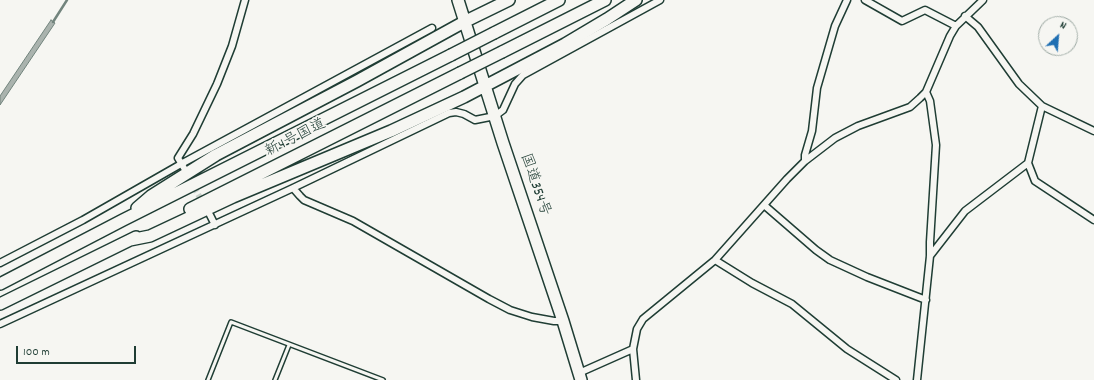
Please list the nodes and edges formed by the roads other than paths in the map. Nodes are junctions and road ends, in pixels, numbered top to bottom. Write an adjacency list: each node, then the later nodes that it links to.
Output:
1 (245, 0): 22 (street)
2 (458, 0): 12 (highway, 国道354号)
3 (509, 0): 12 (highway)
4 (559, 0): 26 (highway, 新4号国道, bridge)
5 (605, 0): 29 (highway, 新4号国道, bridge)
6 (636, 0): 15 (highway)
7 (660, 0): 18 (street)
8 (847, 0): 20 (street)
9 (865, 0): 13 (street)
10 (983, 0): 11 (street)
11 (965, 16): 13 (street); 17 (street)
12 (464, 22): 15 (highway, 国道354号); 26 (highway)
13 (956, 26): 16 (street)
14 (432, 28): 22 (street)
15 (484, 85): 18 (highway, 国道354号); 29 (highway)
16 (926, 92): 20 (street); 30 (street)
17 (1042, 106): 19 (street); 21 (street)
18 (495, 116): 23 (street); 36 (highway, 国道354号)
19 (1094, 131)
20 (805, 161): 24 (street)
21 (1028, 162): 27 (street); 30 (street)
22 (182, 166): 32 (street)
23 (293, 188): 28 (street); 36 (street)
24 (764, 205): 31 (street); 34 (street)
25 (210, 215): 28 (street)
26 (123, 220): 33 (highway, 新4号国道)
27 (1094, 220)
28 (215, 225): 37 (street)
29 (130, 240): 35 (highway, 新4号国道)
30 (930, 256): 34 (street)
31 (715, 260): 39 (street); 45 (street)
32 (0, 263)
33 (0, 284)
34 (926, 300): 46 (street)
35 (0, 304)
36 (563, 320): 40 (highway, 国道354号)
37 (0, 324)
38 (289, 345): 41 (lane); 42 (lane); 43 (lane)
39 (633, 349): 40 (street); 44 (street)
40 (580, 377)
41 (208, 380)
42 (275, 380)
43 (383, 380)
44 (636, 380)
45 (896, 380)
46 (917, 380)

